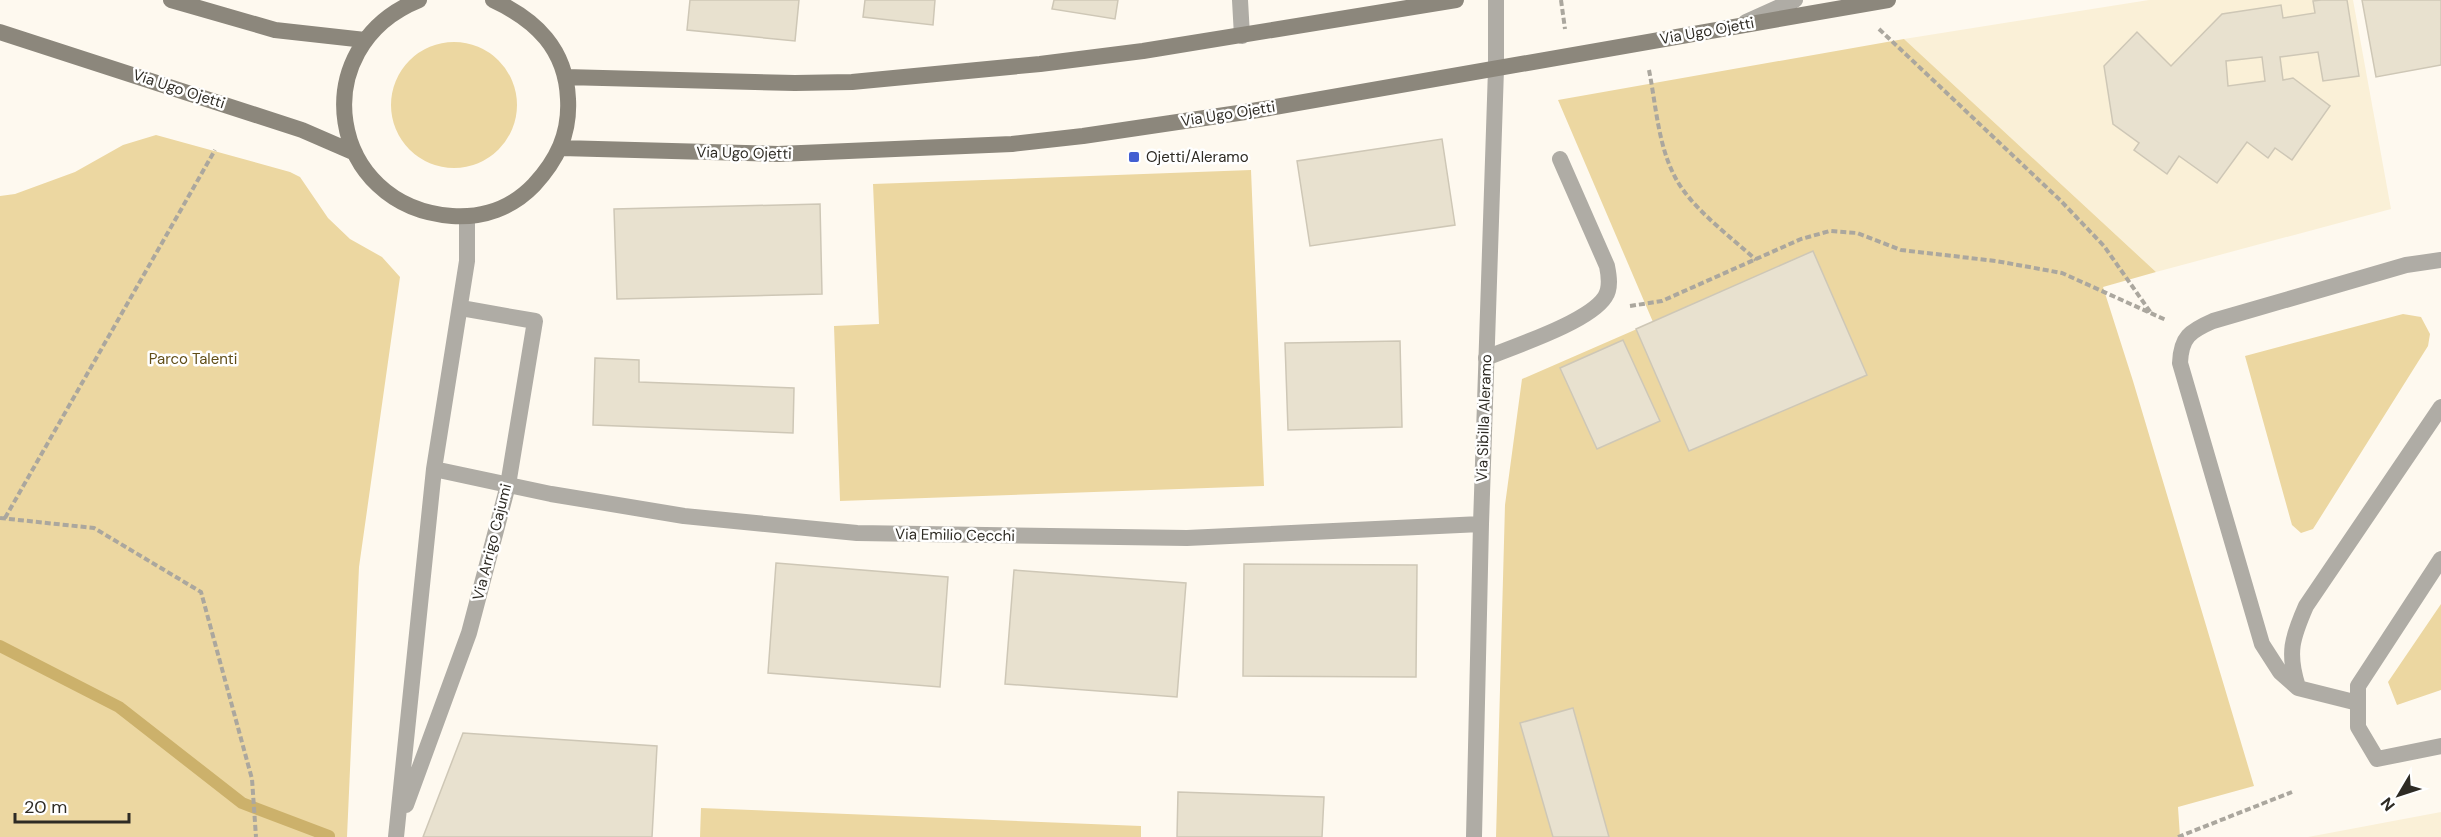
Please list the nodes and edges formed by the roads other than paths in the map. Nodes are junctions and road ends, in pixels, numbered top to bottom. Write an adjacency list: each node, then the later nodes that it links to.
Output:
1 (171, 0): 14 (main road)
2 (419, 0): 9 (main road)
3 (493, 0): 10 (main road)
4 (1240, 0): 13 (street)
5 (1456, 0): 13 (main road)
6 (1496, 0): 15 (street, Via Sibilla Aleramo)
7 (1795, 0): 11 (street)
8 (1888, 0): 11 (main road, Via Ugo Ojetti)
9 (404, 4): 14 (main road)
10 (514, 6): 16 (main road)
11 (1737, 26): 15 (main road, Via Ugo Ojetti)
12 (0, 32): 18 (main road, Via Ugo Ojetti)
13 (1242, 36): 16 (main road)
14 (365, 40): 18 (main road)
15 (1496, 69): 17 (main road, Via Ugo Ojetti); 23 (street, Via Sibilla Aleramo)
16 (565, 77): 17 (main road)
17 (561, 148): 20 (main road)
18 (355, 153): 20 (main road)
19 (1560, 159): 23 (street)
20 (467, 217): 22 (street, Via Arrigo Cajumi)
21 (2441, 260): 29 (street)
22 (460, 308): 25 (street, Via Arrigo Cajumi); 26 (street, Via Arrigo Cajumi)
23 (1486, 358): 27 (street, Via Sibilla Aleramo)
24 (2441, 406): 29 (street)
25 (434, 469): 26 (street, Via Emilio Cecchi); 32 (street, Via Arrigo Cajumi)
26 (508, 485): 27 (street, Via Emilio Cecchi); 32 (street, Via Arrigo Cajumi)
27 (1481, 524): 33 (street, Via Sibilla Aleramo)
28 (2441, 559): 30 (street)
29 (2298, 688): 30 (street)
30 (2358, 703): 31 (street)
31 (2441, 746)
32 (396, 832)
33 (1474, 837)

